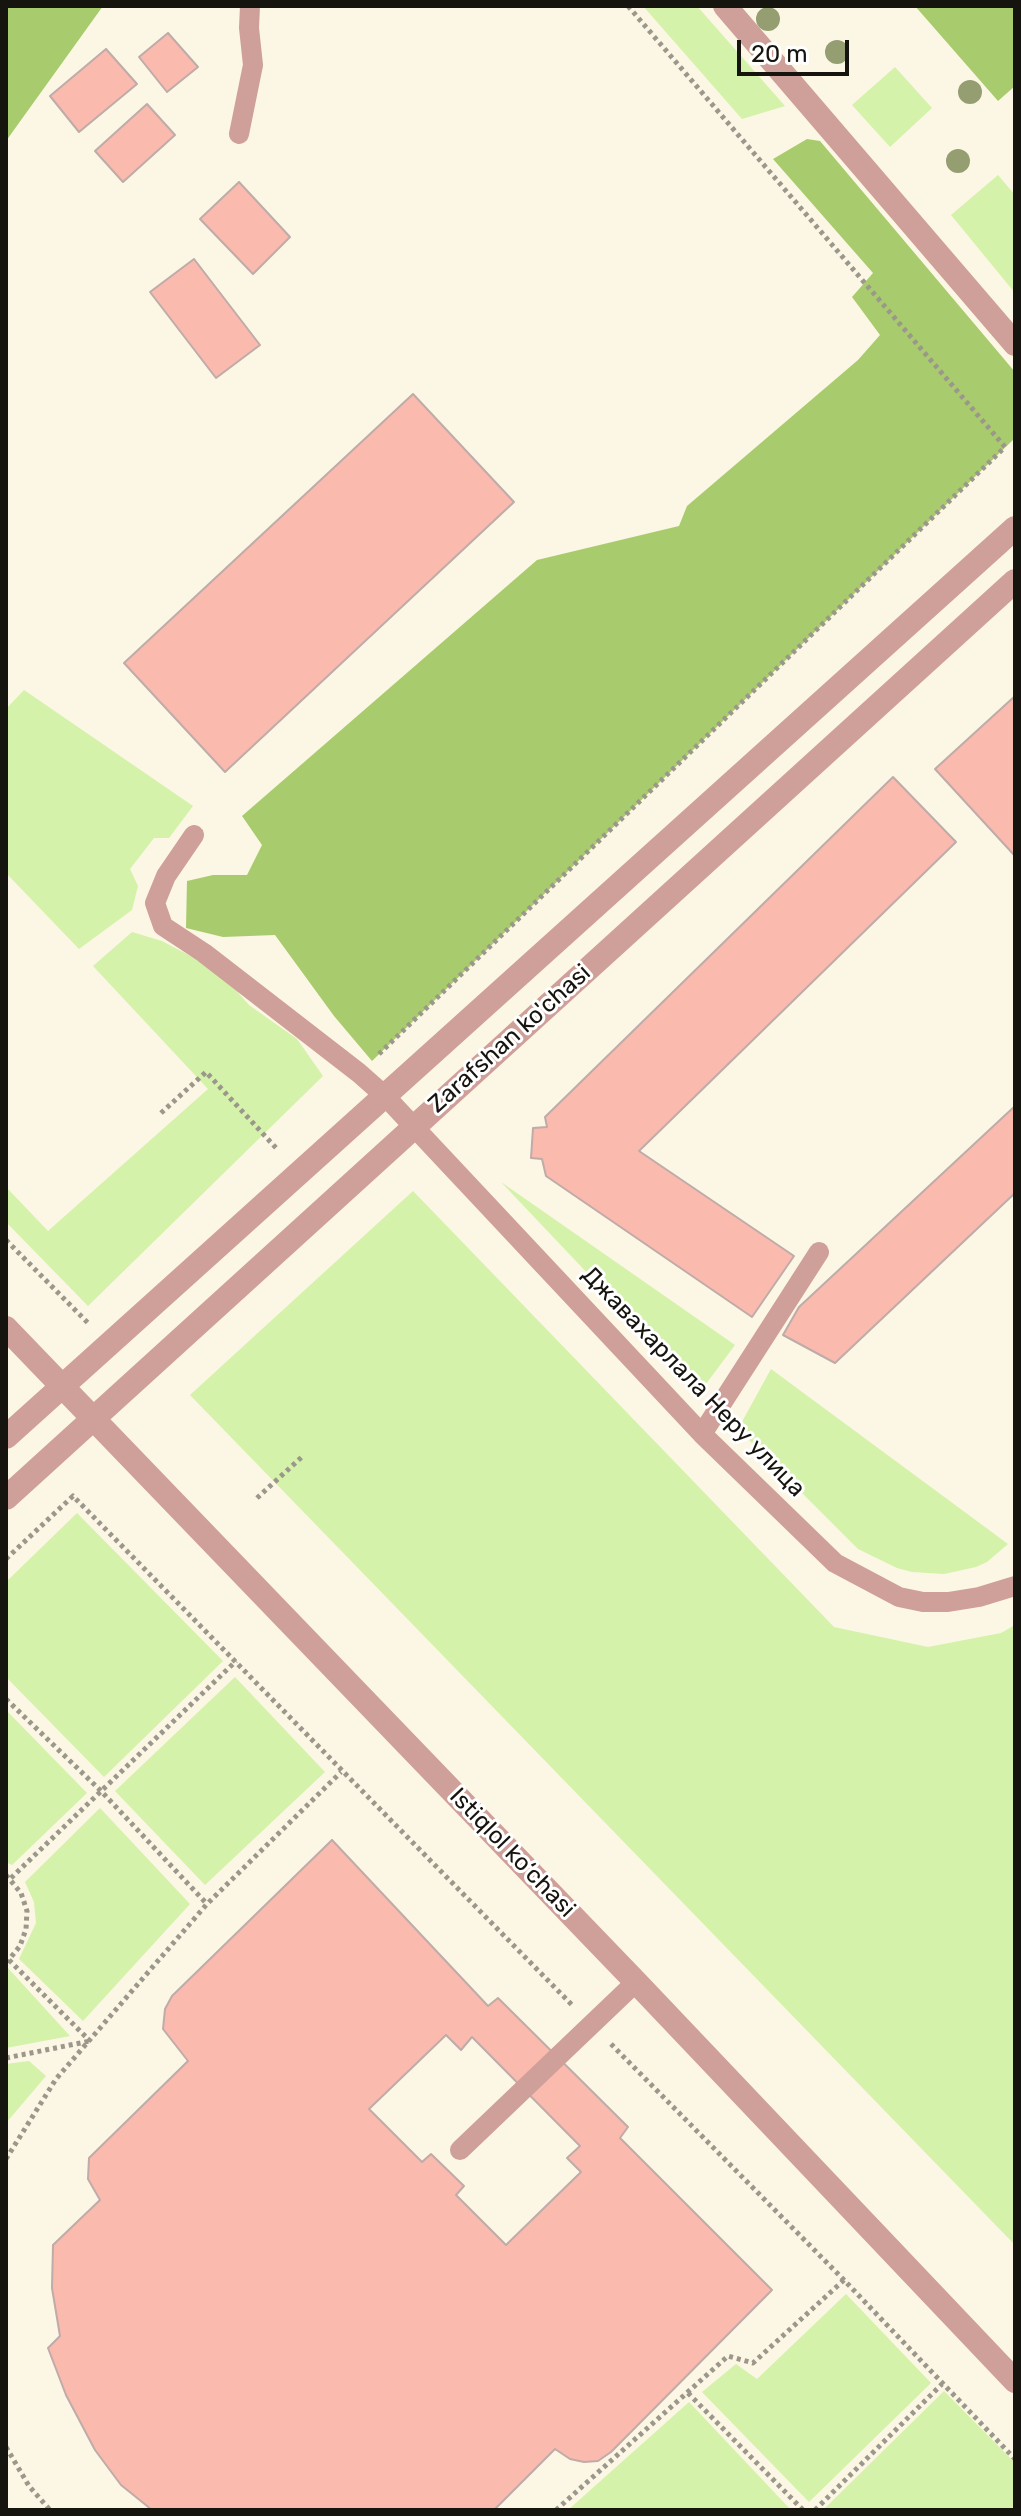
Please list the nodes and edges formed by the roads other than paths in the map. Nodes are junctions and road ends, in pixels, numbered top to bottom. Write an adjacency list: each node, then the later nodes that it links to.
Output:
1 (250, 6): 3 (lane)
2 (725, 6): 4 (street)
3 (239, 134)
4 (1015, 344)
5 (1015, 528): 8 (street, Zarafshan ko'chasi)
6 (1015, 581): 9 (street, Zarafshan ko'chasi)
7 (194, 835): 8 (lane, Джавахарлала Неру улица)
8 (385, 1096): 9 (lane, Джавахарлала Неру улица); 12 (street, Zarafshan ko'chasi)
9 (413, 1127): 13 (street, Zarafshan ko'chasi); 14 (lane, Джавахарлала Неру улица)
10 (819, 1252): 14 (lane)
11 (6, 1328): 12 (street, Istiqlol ko‘chasi)
12 (62, 1386): 13 (street, Istiqlol ko‘chasi); 15 (street, Zarafshan ko'chasi)
13 (93, 1418): 16 (street, Zarafshan ko'chasi); 18 (street, Istiqlol ko‘chasi)
14 (702, 1434): 17 (lane, Джавахарлала Неру улица)
15 (6, 1437)
16 (6, 1498)
17 (1015, 1586)
18 (636, 1982): 19 (lane); 20 (street, Istiqlol ko‘chasi)
19 (460, 2150)
20 (1015, 2381)

